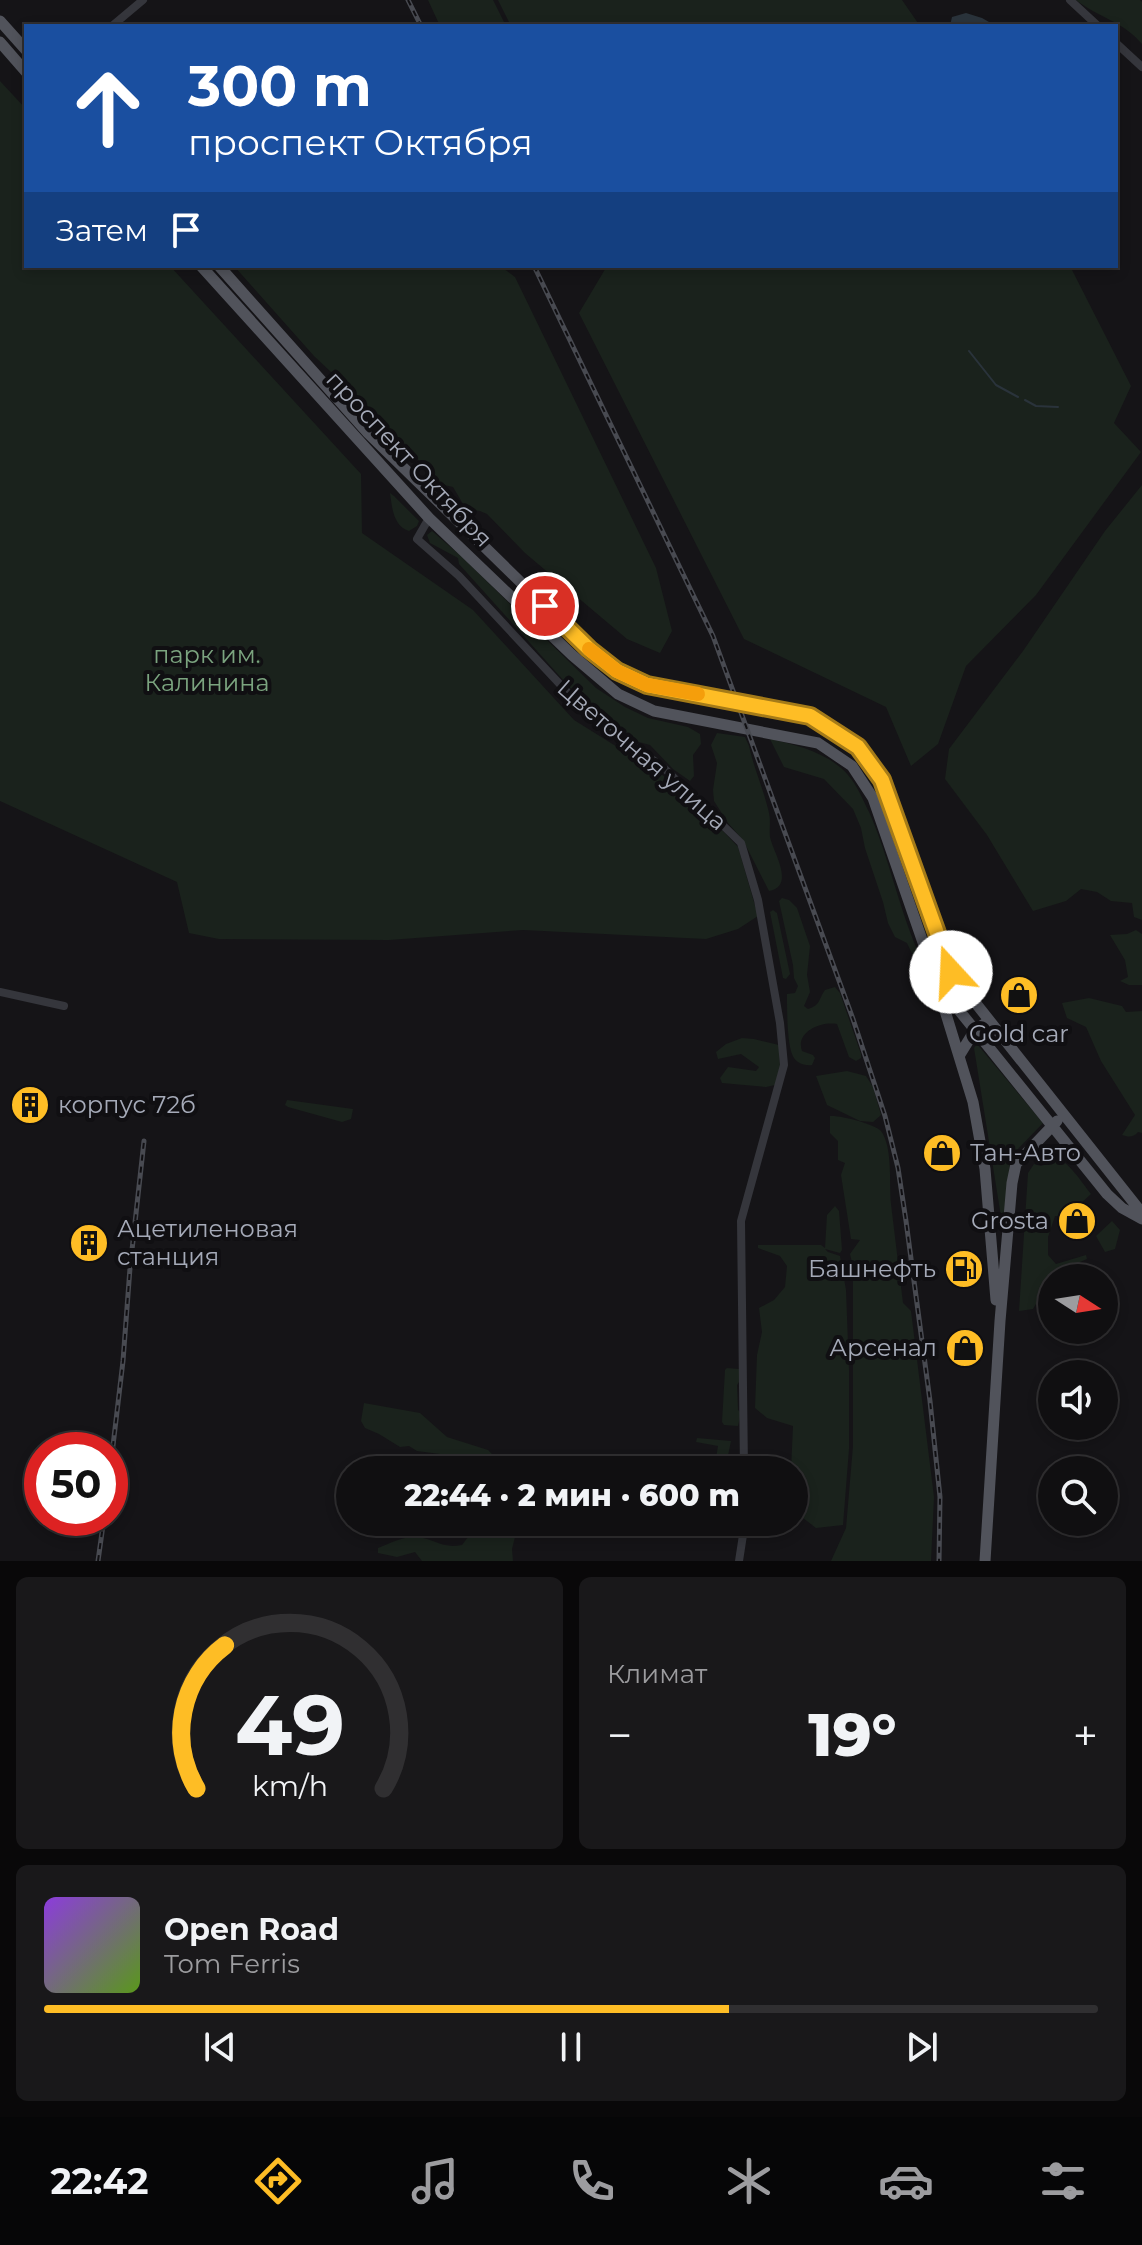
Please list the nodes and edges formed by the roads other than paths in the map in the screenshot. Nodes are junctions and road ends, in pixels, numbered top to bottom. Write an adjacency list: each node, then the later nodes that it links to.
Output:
1 (143, 0): 4 (street)
2 (1070, 0): 5 (street)
3 (0, 21): 8 (main road)
4 (114, 24)
5 (1096, 24)
6 (0, 42): 10 (main road)
7 (1118, 45): 9 (street)
8 (24, 48)
9 (1142, 67)
10 (24, 70)
11 (203, 268): 13 (main road, проспект Октября)
12 (221, 268): 17 (main road, проспект Октября)
13 (429, 518): 14 (main road, проспект Октября); 24 (street, Цветочная улица)
14 (937, 983): 18 (main road); 19 (main road)
15 (0, 992): 16 (street)
16 (64, 1006)
17 (989, 1021): 18 (main road); 20 (main road)
18 (975, 1030): 19 (main road); 21 (main road)
19 (959, 1056): 23 (main road)
20 (1063, 1116): 21 (main road); 22 (main road)
21 (1053, 1125): 22 (main road); 23 (main road)
22 (1142, 1216)
23 (1000, 1321): 27 (main road)
24 (744, 1456)
25 (743, 1536): 26 (street)
26 (739, 1561)
27 (985, 1561)

